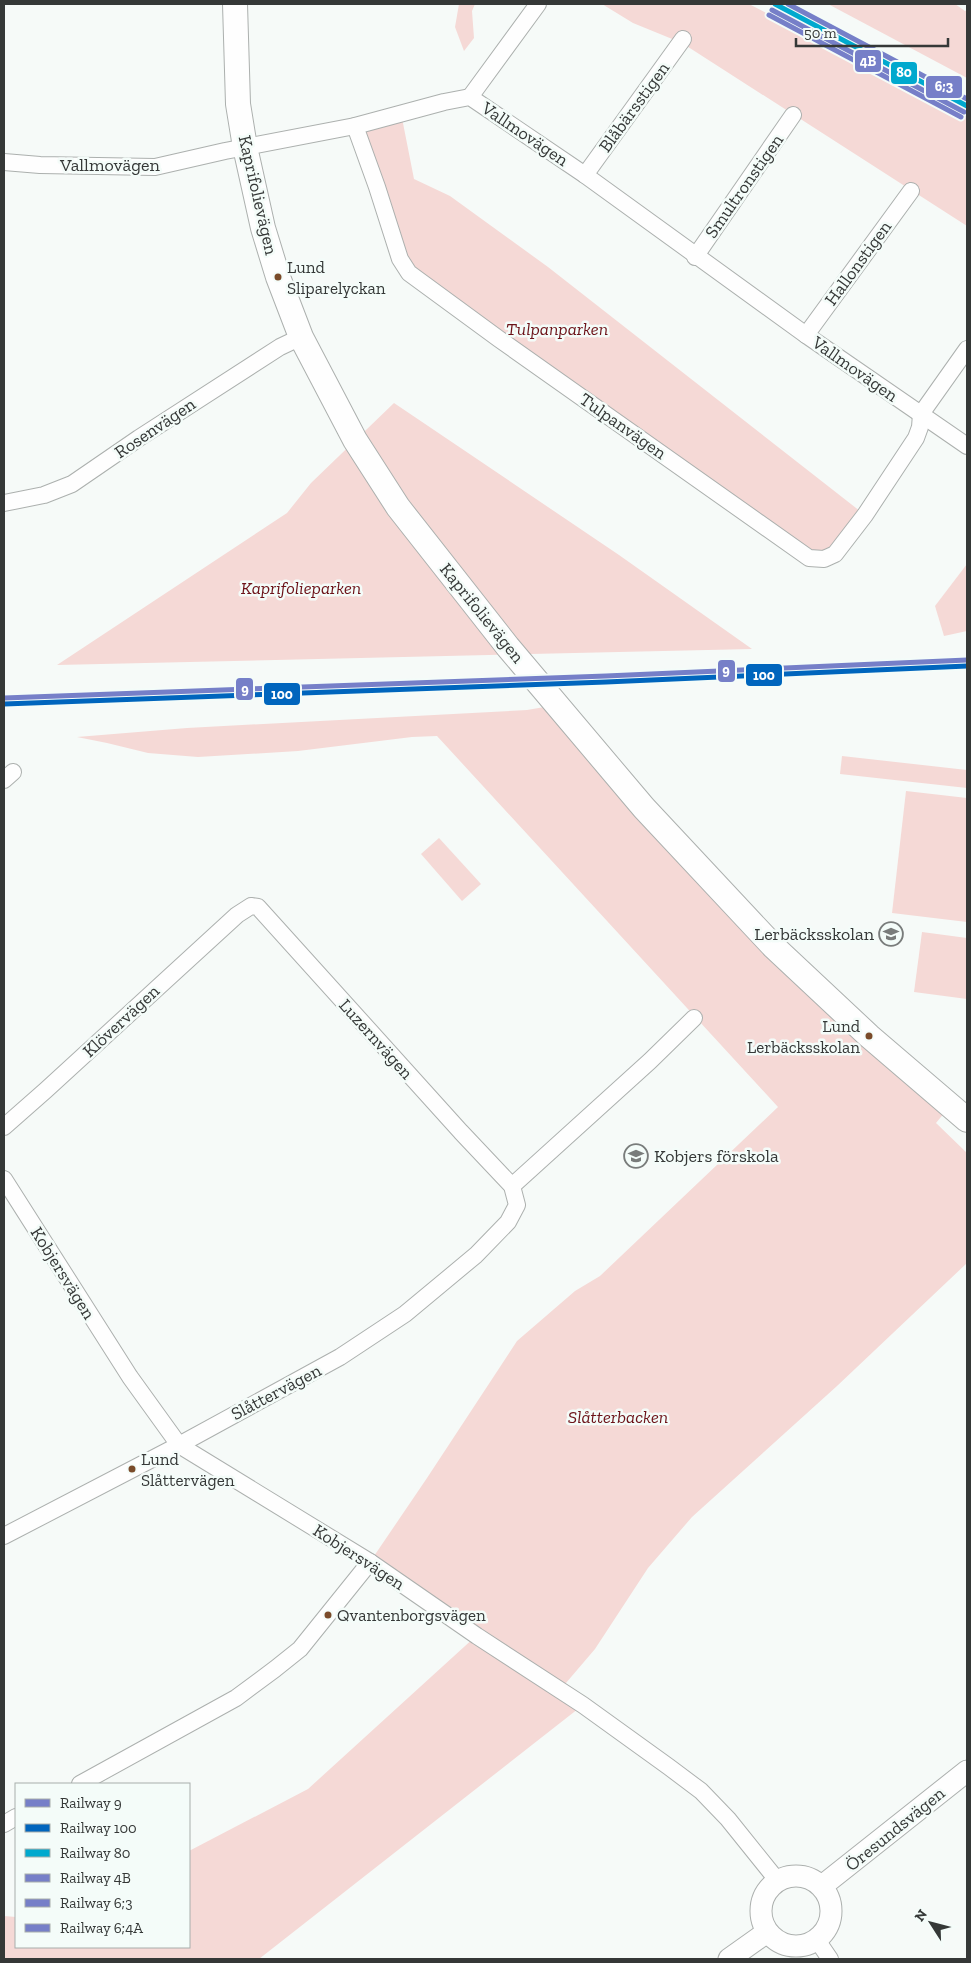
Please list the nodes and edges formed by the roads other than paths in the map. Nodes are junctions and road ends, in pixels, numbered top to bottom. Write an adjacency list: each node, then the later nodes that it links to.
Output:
1 (235, 4): 7 (main road, Kaprifolievägen)
2 (538, 4): 4 (street)
3 (682, 39): 9 (street, Blåbärsstigen)
4 (470, 97): 6 (street, Vallmovägen); 9 (street, Vallmovägen)
5 (793, 115): 11 (street, Smultronstigen)
6 (354, 126): 7 (street, Vallmovägen); 15 (street, Tulpanvägen)
7 (245, 147): 8 (street, Vallmovägen); 13 (main road, Kaprifolievägen)
8 (4, 162)
9 (585, 175): 11 (street, Vallmovägen)
10 (911, 191): 12 (street, Hallonstigen)
11 (695, 257): 12 (street, Vallmovägen)
12 (806, 335): 15 (street, Vallmovägen)
13 (301, 337): 17 (street, Rosenvägen); 20 (main road, Kaprifolievägen)
14 (967, 349): 15 (street)
15 (921, 414): 16 (street, Vallmovägen)
16 (967, 446)
17 (4, 503)
18 (237, 915): 21 (street, Klövervägen); 23 (street, Luzernvägen)
19 (694, 1018): 23 (street)
20 (967, 1120)
21 (4, 1126)
22 (4, 1178): 25 (street, Kobjersvägen)
23 (512, 1186): 24 (street, Luzernvägen)
24 (517, 1205): 25 (street, Slåttervägen)
25 (179, 1445): 26 (street, Slåttervägen); 27 (street, Kobjersvägen)
26 (4, 1536)
27 (370, 1562): 29 (street); 30 (street, Kobjersvägen)
28 (967, 1771): 31 (street, Öresundsvägen)
29 (82, 1783)
30 (777, 1880): 31 (street); 32 (street)
31 (822, 1886): 33 (street)
32 (766, 1932): 33 (street); 34 (street)
33 (817, 1940): 35 (street)
34 (729, 1959)
35 (830, 1959)

